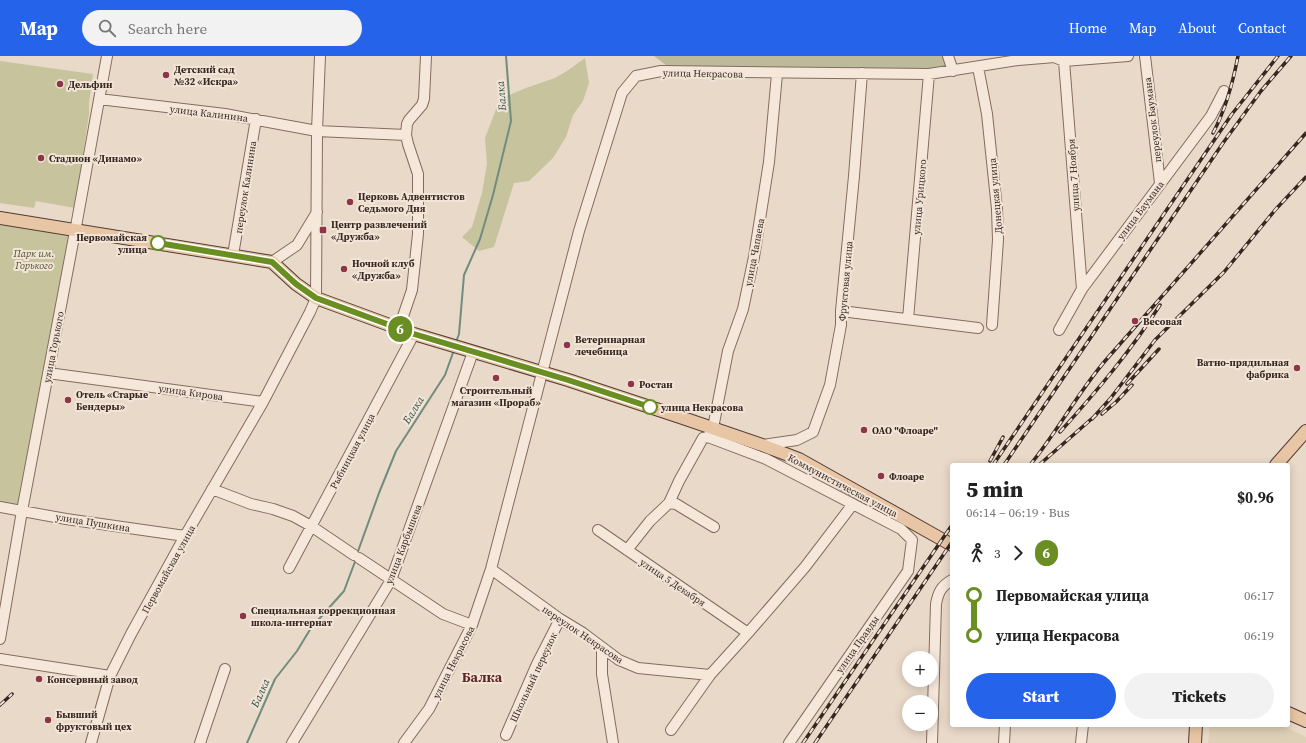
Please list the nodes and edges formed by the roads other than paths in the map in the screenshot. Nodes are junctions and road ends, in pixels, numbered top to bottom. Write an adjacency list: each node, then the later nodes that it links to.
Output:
1 (107, 56): 14 (street, улица Горького)
2 (320, 56): 16 (street, Первомайская улица)
3 (426, 56): 17 (street)
4 (948, 56): 9 (street)
5 (1128, 56): 7 (street, улица Некрасова)
6 (1145, 56): 18 (street, переулок Баумана)
7 (1064, 61): 8 (street, улица Некрасова); 24 (street, улица 7 Ноября)
8 (978, 67): 9 (street, улица Некрасова); 28 (street, Донецкая улица)
9 (953, 71): 12 (street, улица Некрасова)
10 (777, 74): 11 (street, улица Некрасова); 35 (street, улица Некрасова); 38 (street, улица Чапаева)
11 (862, 74): 12 (street, улица Некрасова); 26 (street, Фруктовая улица)
12 (929, 74): 27 (street, улица Урицкого)
13 (1224, 91): 18 (street, улица Баумана)
14 (99, 99): 15 (street, улица Калинина); 21 (street, улица Горького)
15 (256, 119): 16 (street, улица Калинина); 22 (street, переулок Калинина)
16 (318, 131): 17 (street, улица Калинина); 19 (street, Первомайская улица)
17 (406, 135): 29 (street)
18 (1160, 183): 24 (street, улица Баумана)
19 (317, 212): 23 (street); 25 (street, Первомайская улица)
20 (0, 218): 21 (main road)
21 (75, 230): 22 (main road); 34 (street, улица Горького)
22 (233, 255): 23 (main road)
23 (272, 262): 25 (main road, Коммунистическая улица)
24 (1082, 289): 31 (street, улица Баумана)
25 (316, 298): 29 (main road, Коммунистическая улица); 36 (street, Первомайская улица)
26 (841, 312): 27 (street); 39 (street, Фруктовая улица)
27 (908, 319): 30 (street)
28 (992, 325)
29 (399, 328): 32 (main road, Коммунистическая улица)
30 (978, 328)
31 (1059, 330)
32 (414, 334): 33 (main road, Коммунистическая улица); 46 (street, Рыбницкая улица)
33 (473, 352): 35 (main road, Коммунистическая улица); 54 (street, улица Карбышева)
34 (48, 373): 36 (street, улица Кирова); 45 (street, улица Горького)
35 (542, 373): 38 (main road, Коммунистическая улица); 53 (street, улица Некрасова)
36 (263, 402): 41 (street, Первомайская улица)
37 (1306, 431): 40 (main road)
38 (711, 432): 39 (main road, Коммунистическая улица); 42 (street); 43 (street)
39 (762, 445): 50 (main road, Коммунистическая улица)
40 (1278, 463)
41 (212, 489): 46 (street); 49 (street, Первомайская улица)
42 (669, 503): 47 (street); 51 (street)
43 (853, 504): 58 (street); 77 (street, улица Правды)
44 (0, 507): 45 (street, улица Пушкина)
45 (22, 511): 49 (street, улица Пушкина); 59 (street, улица Горького)
46 (312, 526): 52 (street, Рыбницкая улица); 54 (street)
47 (714, 527)
48 (598, 530): 51 (street, улица 5 Декабря)
49 (185, 536): 64 (street, Первомайская улица)
50 (950, 543)
51 (627, 550): 58 (street, улица 5 Декабря)
52 (289, 568)
53 (491, 569): 56 (street, переулок Некрасова); 57 (street, улица Некрасова)
54 (391, 580): 57 (street); 74 (street, улица Карбышева)
55 (950, 581): 78 (street)
56 (560, 619): 60 (street, переулок Некрасова); 71 (street, Школьный переулок)
57 (472, 625): 75 (street, улица Некрасова)
58 (748, 633): 63 (street)
59 (0, 639)
60 (602, 648): 63 (street, переулок Некрасова); 76 (street)
61 (0, 658): 64 (street)
62 (225, 669): 73 (street)
63 (710, 675): 70 (street)
64 (110, 676): 72 (street, Первомайская улица)
65 (1290, 714): 66 (main road)
66 (1306, 721)
67 (1005, 727): 79 (street)
68 (1083, 727): 80 (street)
69 (1196, 727): 81 (main road)
70 (671, 730)
71 (506, 735)
72 (91, 743)
73 (200, 743)
74 (292, 743)
75 (404, 743)
76 (613, 743)
77 (789, 743)
78 (932, 743)
79 (1004, 743)
80 (1081, 743)
81 (1195, 743)

